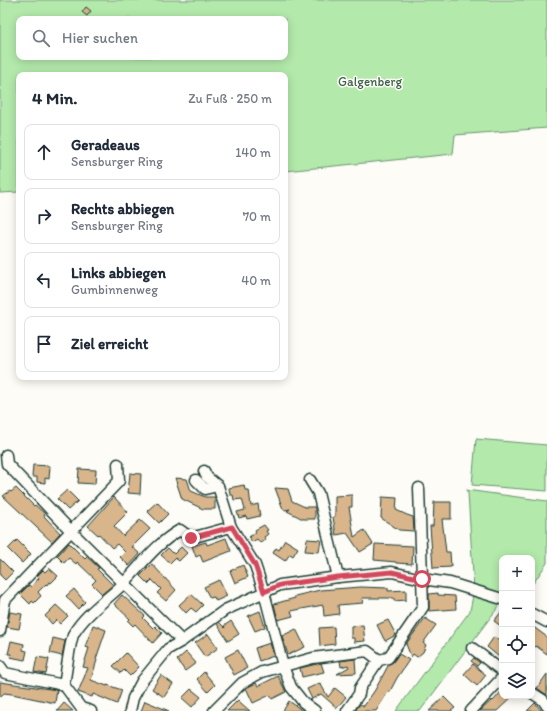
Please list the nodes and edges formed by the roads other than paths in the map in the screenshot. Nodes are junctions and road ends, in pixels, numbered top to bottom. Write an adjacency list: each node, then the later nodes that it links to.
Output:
1 (6, 455): 9 (street)
2 (118, 464): 9 (street)
3 (204, 471): 6 (street)
4 (196, 480): 6 (street)
5 (310, 480): 10 (street)
6 (218, 486): 8 (street)
7 (420, 488): 11 (street)
8 (232, 527): 12 (street); 13 (street)
9 (71, 531): 12 (street); 17 (street)
10 (338, 577): 11 (street); 13 (street)
11 (422, 579): 14 (street); 20 (street)
12 (123, 583): 18 (street); 25 (street)
13 (264, 592): 18 (street); 22 (street)
14 (499, 598)
15 (535, 616): 16 (street)
16 (547, 622)
17 (0, 631)
18 (182, 640): 29 (street)
19 (472, 648): 23 (street)
20 (379, 660): 22 (street); 32 (street)
21 (0, 666): 25 (street)
22 (283, 666): 30 (street); 31 (street)
23 (499, 669)
24 (499, 681): 33 (street)
25 (64, 685): 28 (street)
26 (535, 695): 27 (street)
27 (547, 706)
28 (91, 711)
29 (130, 711)
30 (214, 711)
31 (315, 711)
32 (347, 711)
33 (471, 711)

